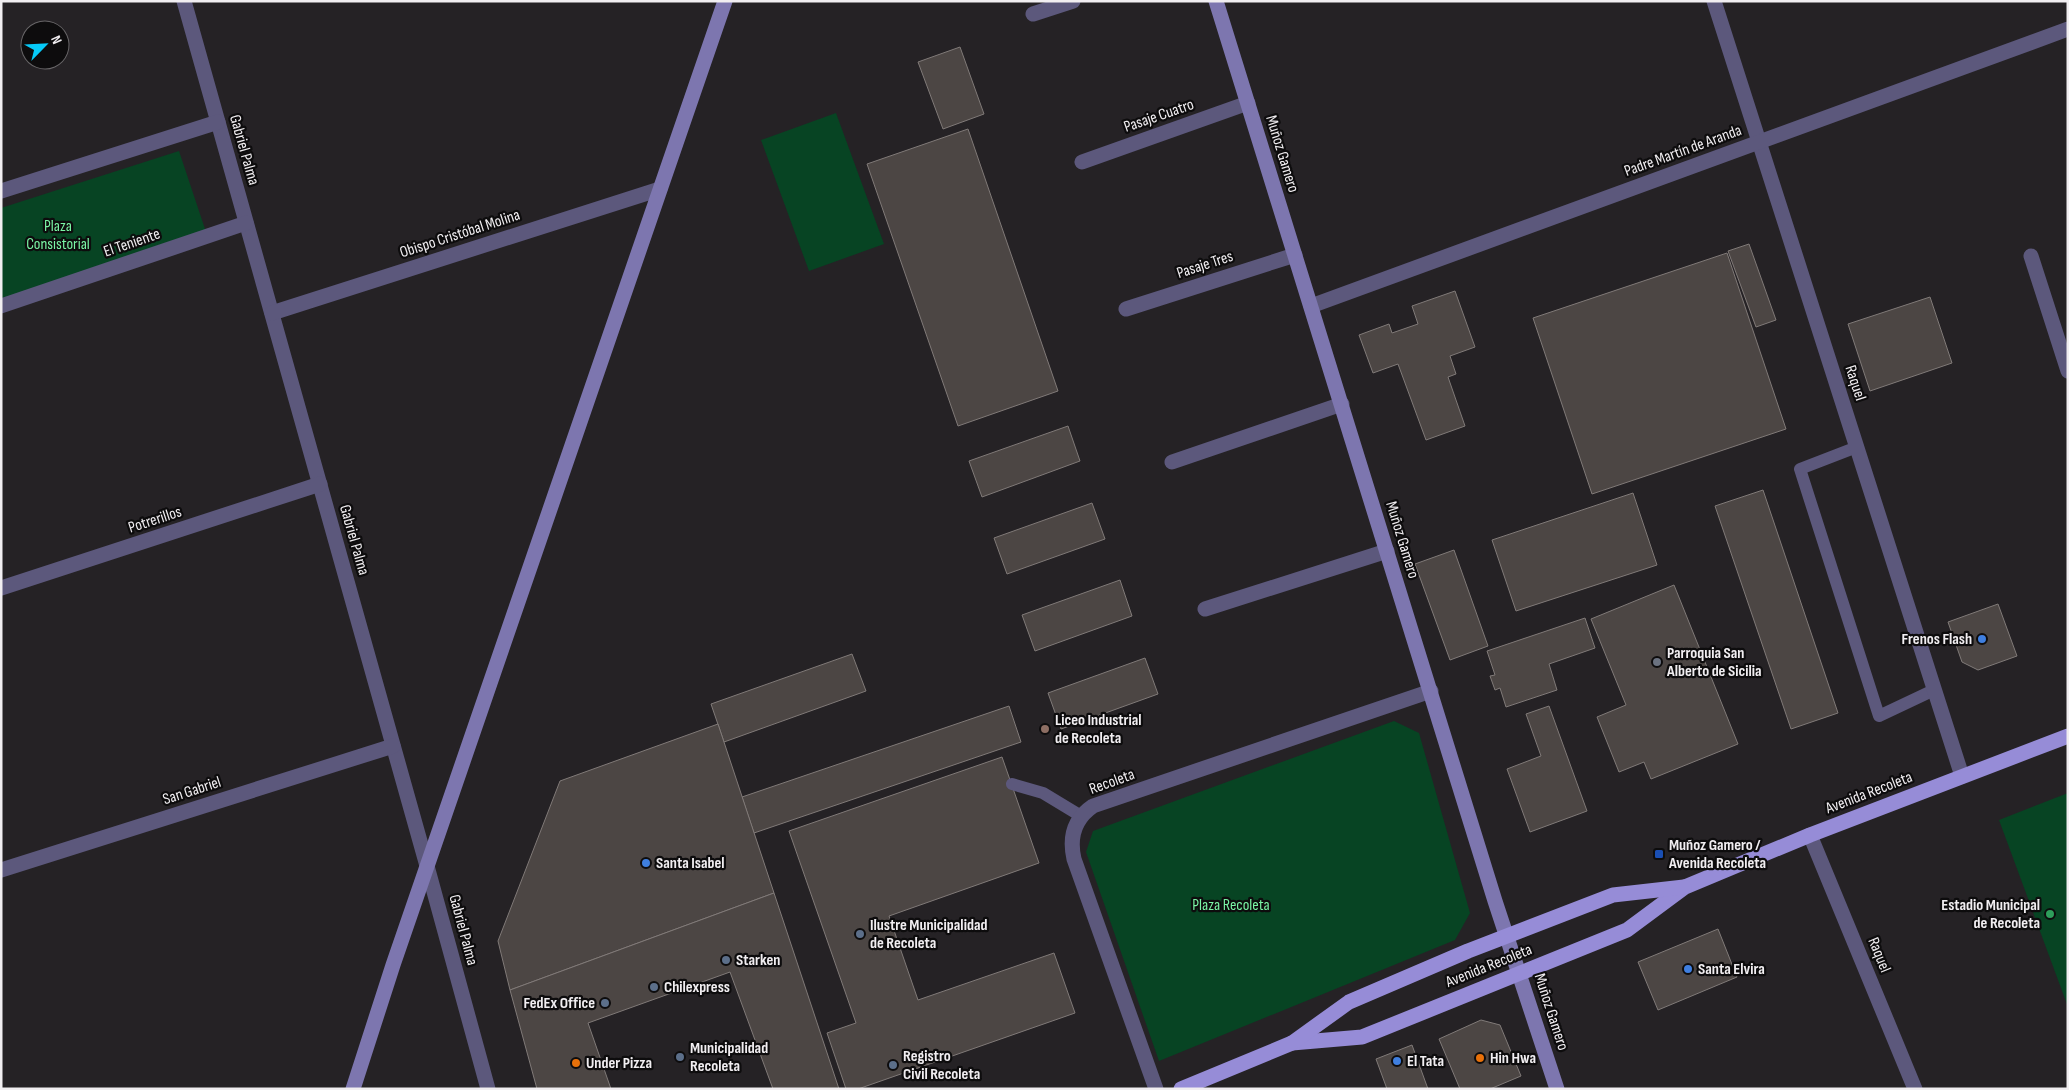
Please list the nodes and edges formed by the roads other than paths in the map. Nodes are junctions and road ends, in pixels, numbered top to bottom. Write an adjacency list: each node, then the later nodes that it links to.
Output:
1 (184, 1): 9 (street, Gabriel Palma)
2 (725, 1): 12 (street)
3 (1073, 1): 6 (street)
4 (1216, 1): 8 (street, Muñoz Gamero)
5 (1714, 1): 10 (street, Raquel)
6 (1033, 14)
7 (2068, 29): 10 (street, Padre Martín de Aranda)
8 (1248, 104): 11 (street, Pasaje Cuatro); 15 (street, Muñoz Gamero)
9 (218, 122): 13 (street); 14 (street, Gabriel Palma)
10 (1759, 142): 18 (street, Padre Martín de Aranda); 23 (street, Raquel)
11 (1082, 162)
12 (660, 189): 20 (street, Obispo Cristóbal Molina); 37 (street)
13 (1, 191)
14 (246, 223): 17 (street, El Teniente); 20 (street, Gabriel Palma)
15 (1295, 255): 18 (street, Muñoz Gamero); 19 (street, Pasaje Tres)
16 (2031, 256): 21 (street)
17 (1, 306)
18 (1311, 306): 22 (street, Muñoz Gamero)
19 (1126, 309)
20 (272, 313): 25 (street, Gabriel Palma)
21 (2068, 370)
22 (1342, 404): 24 (street); 26 (street, Muñoz Gamero)
23 (1857, 447): 29 (street, Raquel); 29 (lane)
24 (1172, 462)
25 (320, 484): 27 (street, Potrerillos); 32 (street, Gabriel Palma)
26 (1387, 551): 28 (street); 30 (street, Muñoz Gamero)
27 (1, 588)
28 (1205, 609)
29 (1934, 690): 33 (street, Raquel)
30 (1431, 691): 35 (street, Recoleta); 40 (street, Muñoz Gamero)
31 (2068, 736): 33 (main road, Avenida Recoleta)
32 (393, 746): 37 (street, Gabriel Palma); 38 (street, San Gabriel)
33 (1962, 776): 36 (main road, Avenida Recoleta)
34 (1012, 784): 35 (lane)
35 (1081, 816): 45 (street, Recoleta)
36 (1810, 835): 39 (main road, Avenida Recoleta); 48 (street, Raquel)
37 (427, 866): 43 (street); 44 (street, Gabriel Palma)
38 (1, 870)
39 (1686, 887): 40 (main road, Avenida Recoleta); 41 (main road, Avenida Recoleta)
40 (1507, 936): 41 (street, Muñoz Gamero); 42 (main road, Avenida Recoleta)
41 (1519, 973): 42 (main road, Avenida Recoleta); 47 (street, Muñoz Gamero)
42 (1292, 1043): 46 (main road, Avenida Recoleta)
43 (353, 1089)
44 (488, 1089)
45 (1156, 1089)
46 (1181, 1089)
47 (1557, 1089)
48 (1915, 1089)

